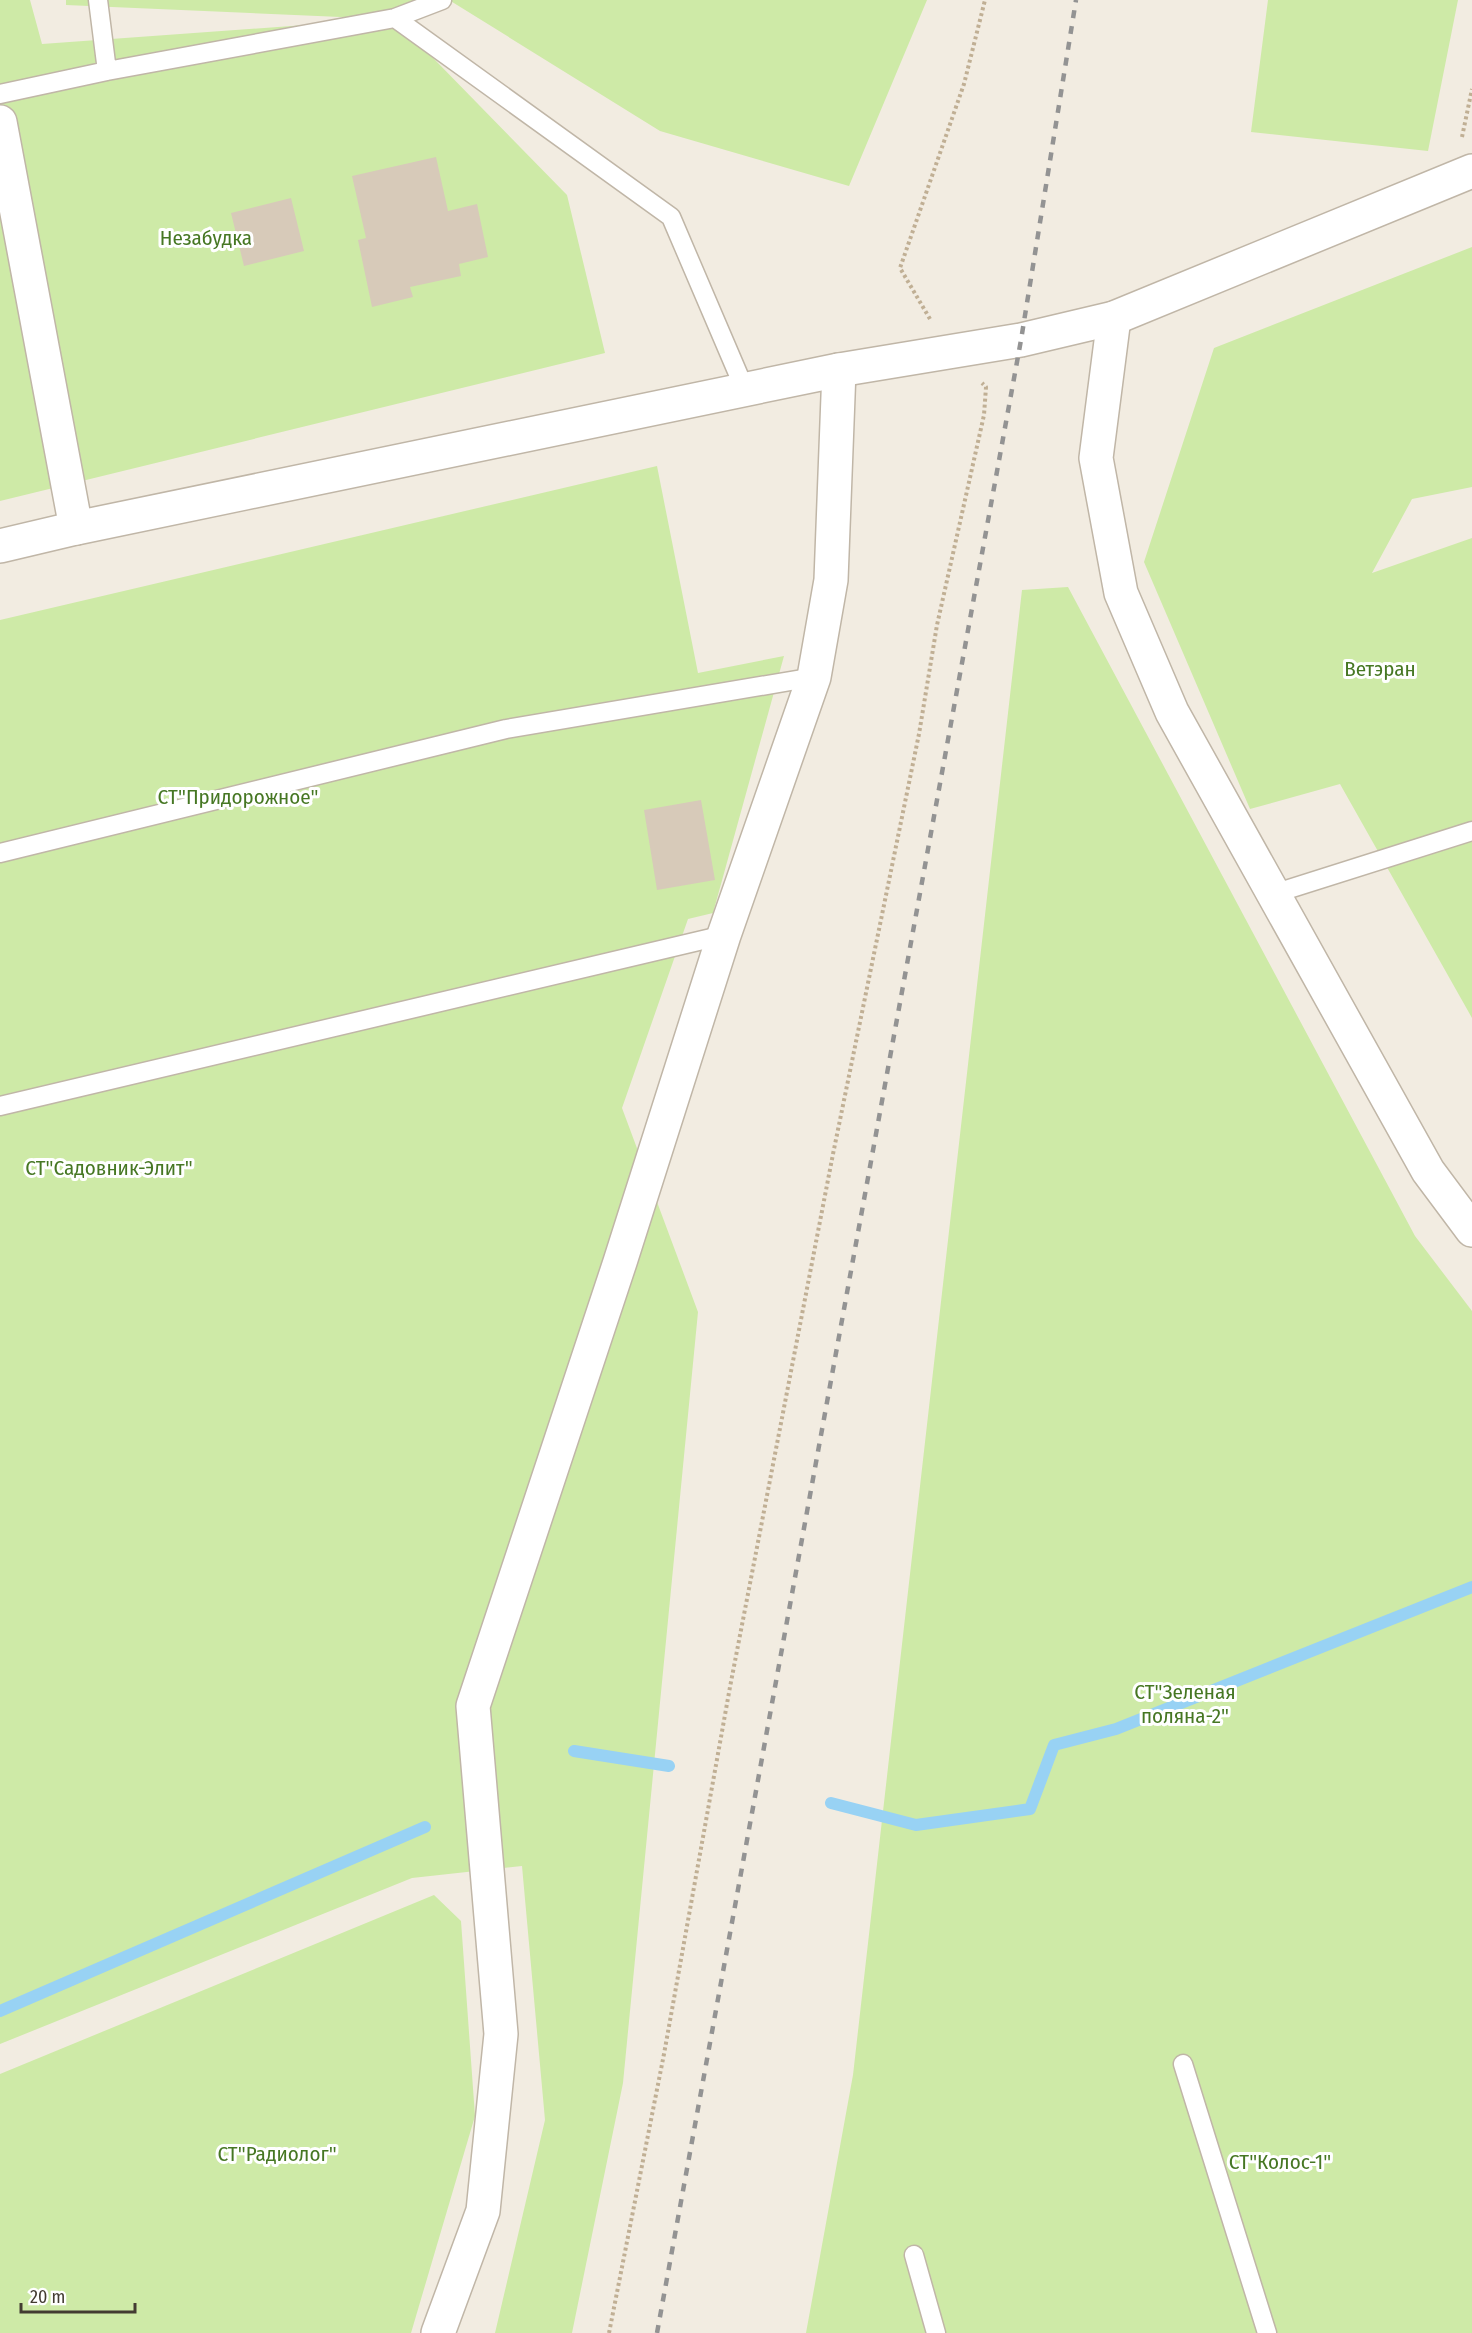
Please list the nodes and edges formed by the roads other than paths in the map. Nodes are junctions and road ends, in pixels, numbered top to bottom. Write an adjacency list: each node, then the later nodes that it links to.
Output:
1 (98, 0): 4 (lane)
2 (441, 0): 3 (lane)
3 (395, 18): 4 (lane); 10 (lane)
4 (106, 71): 5 (lane)
5 (0, 94)
6 (0, 122): 11 (street)
7 (1472, 171): 8 (street)
8 (1114, 318): 9 (street); 16 (street)
9 (838, 370): 10 (street); 13 (street)
10 (745, 390): 11 (street)
11 (76, 528): 12 (street)
12 (0, 546)
13 (814, 677): 15 (lane); 17 (street)
14 (1472, 831): 16 (lane)
15 (0, 853)
16 (1273, 894): 19 (street)
17 (724, 935): 18 (lane); 22 (street)
18 (0, 1106)
19 (1472, 1230)
20 (1184, 2064): 24 (lane)
21 (914, 2255): 23 (lane)
22 (438, 2333)
23 (936, 2333)
24 (1267, 2333)

